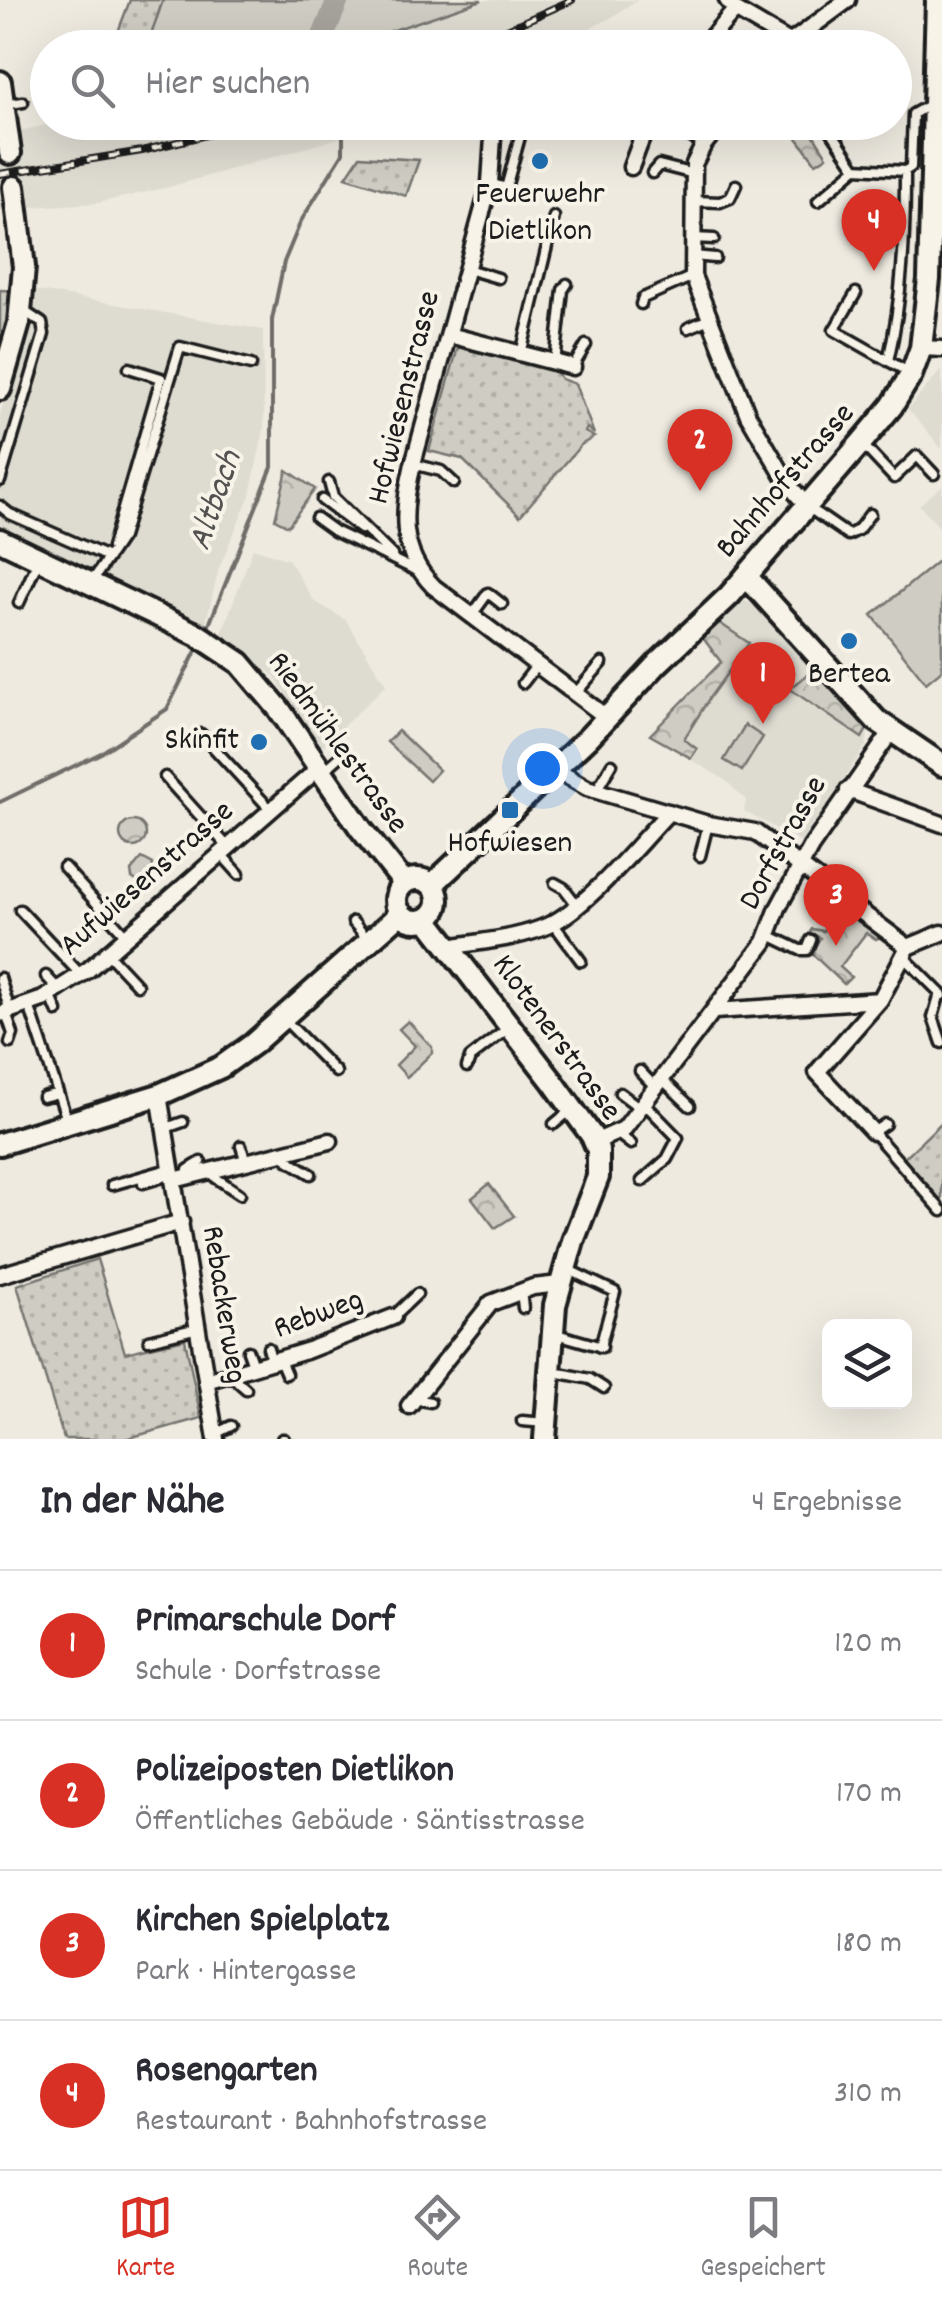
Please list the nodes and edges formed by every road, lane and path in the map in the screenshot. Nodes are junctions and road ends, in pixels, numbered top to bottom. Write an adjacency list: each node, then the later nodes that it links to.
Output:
1 (848, 0): 4 (street)
2 (937, 0): 7 (street, Bahnhofstrasse)
3 (731, 5): 5 (street); 6 (street)
4 (806, 29)
5 (715, 30)
6 (764, 30)
7 (939, 53): 9 (street, Bahnhofstrasse)
8 (0, 82): 16 (street)
9 (934, 104): 19 (lane); 43 (street, Bahnhofstrasse)
10 (492, 140): 22 (street, Hofwiesenstrasse)
11 (519, 140): 22 (lane)
12 (641, 140): 17 (street)
13 (701, 140): 15 (lane)
14 (837, 140): 18 (lane)
15 (706, 142): 21 (street)
16 (10, 153)
17 (631, 168)
18 (856, 168): 19 (lane); 26 (lane)
19 (905, 171): 45 (lane)
20 (652, 173): 21 (lane)
21 (694, 174): 25 (street)
22 (490, 183): 32 (street, Hofwiesenstrasse)
23 (736, 185): 25 (lane)
24 (14, 188): 38 (street)
25 (694, 201): 28 (street)
26 (818, 201)
27 (554, 218): 44 (lane)
28 (693, 238): 29 (lane); 30 (street)
29 (714, 239)
30 (693, 256): 31 (lane); 33 (street)
31 (715, 258)
32 (466, 269): 34 (lane); 41 (street, Hofwiesenstrasse)
33 (693, 276): 37 (lane); 39 (street)
34 (498, 278)
35 (567, 284): 46 (lane)
36 (856, 293): 45 (lane)
37 (641, 304)
38 (20, 309): 51 (street); 55 (lane)
39 (709, 319): 40 (lane); 60 (street)
40 (688, 328)
41 (449, 335): 44 (street); 53 (street, Hofwiesenstrasse)
42 (586, 345): 48 (lane)
43 (932, 348): 50 (street, Bahnhofstrasse)
44 (521, 354): 46 (street)
45 (888, 361): 50 (lane)
46 (555, 363): 48 (street)
47 (251, 365): 65 (lane)
48 (573, 367)
49 (129, 368): 65 (lane)
50 (912, 375): 52 (street, Bahnhofstrasse)
51 (0, 389)
52 (861, 443): 54 (lane); 60 (street, Bahnhofstrasse)
53 (413, 464): 57 (lane); 68 (street, Hofwiesenstrasse)
54 (934, 474)
55 (0, 480)
56 (329, 482): 64 (lane)
57 (454, 483)
58 (322, 500): 64 (lane)
59 (0, 506): 65 (lane)
60 (806, 506): 61 (lane); 69 (street, Bahnhofstrasse)
61 (870, 514)
62 (316, 518): 67 (lane)
63 (0, 540): 66 (street, Riedmühlestrasse)
64 (377, 540): 67 (lane)
65 (110, 553): 70 (lane)
66 (39, 560): 70 (street, Riedmühlestrasse); 71 (lane)
67 (399, 562): 68 (lane)
68 (421, 573): 73 (street, Hofwiesenstrasse)
69 (746, 576): 78 (street, Bahnhofstrasse); 79 (street)
70 (90, 584): 84 (street, Riedmühlestrasse)
71 (19, 604)
72 (502, 604): 73 (lane)
73 (471, 616): 75 (street, Hofwiesenstrasse)
74 (602, 663): 77 (lane)
75 (537, 665): 76 (lane); 77 (street, Hofwiesenstrasse)
76 (523, 683)
77 (575, 694): 78 (street, Hofwiesenstrasse)
78 (606, 718): 85 (street, Bahnhofstrasse)
79 (891, 732): 83 (street); 87 (street, Dorfstrasse)
80 (201, 734): 89 (lane)
81 (343, 754): 84 (lane)
82 (612, 764): 88 (lane)
83 (942, 764)
84 (320, 770): 89 (street, Aufwiesenstrasse); 99 (street, Riedmühlestrasse)
85 (556, 770): 88 (street); 100 (street, Bahnhofstrasse)
86 (165, 777): 93 (lane)
87 (848, 790): 92 (street); 95 (street, Dorfstrasse)
88 (596, 791): 90 (street)
89 (271, 810): 93 (street, Aufwiesenstrasse)
90 (669, 812): 91 (street); 101 (street)
91 (708, 824): 94 (lane); 95 (street)
92 (942, 824)
93 (225, 851): 97 (lane); 109 (street, Aufwiesenstrasse)
94 (700, 856)
95 (800, 864): 108 (street, Dorfstrasse); 113 (street)
96 (64, 867): 109 (lane)
97 (240, 874)
98 (555, 882): 101 (lane)
99 (404, 883): 100 (street); 103 (street)
100 (432, 884): 104 (street)
101 (578, 905): 106 (street)
102 (20, 910): 116 (lane)
103 (401, 913): 104 (street); 111 (street)
104 (427, 918): 112 (street, Klotenerstrasse)
105 (353, 922): 111 (lane)
106 (553, 923): 112 (street); 115 (lane)
107 (942, 934): 113 (street)
108 (768, 935): 110 (lane); 125 (street, Dorfstrasse)
109 (127, 938): 114 (street, Aufwiesenstrasse)
110 (811, 940)
111 (369, 941): 127 (street)
112 (449, 947): 128 (street, Klotenerstrasse)
113 (906, 952): 121 (lane); 122 (street)
114 (108, 954): 116 (street, Aufwiesenstrasse); 119 (lane)
115 (581, 961)
116 (81, 975): 120 (street, Aufwiesenstrasse)
117 (46, 976): 120 (lane)
118 (0, 978): 126 (lane)
119 (137, 985)
120 (54, 992): 123 (street, Aufwiesenstrasse); 124 (lane)
121 (941, 994): 129 (lane)
122 (880, 1000): 125 (street); 146 (street)
123 (29, 1005): 126 (street, Aufwiesenstrasse); 135 (lane)
124 (57, 1011)
125 (715, 1011): 134 (street, Dorfstrasse)
126 (5, 1013): 130 (lane)
127 (283, 1018): 132 (lane); 137 (street)
128 (511, 1026): 131 (lane); 141 (street, Klotenerstrasse)
129 (942, 1043)
130 (10, 1044)
131 (468, 1066)
132 (336, 1072)
133 (640, 1072): 134 (lane)
134 (659, 1083): 139 (street, Dorfstrasse); 140 (lane)
135 (58, 1093): 138 (lane); 143 (lane)
136 (620, 1093): 139 (lane)
137 (158, 1094): 143 (street); 145 (street, Rebackerweg)
138 (44, 1097)
139 (642, 1106): 148 (street, Dorfstrasse); 156 (lane)
140 (690, 1106)
141 (572, 1109): 144 (lane); 148 (street, Klotenerstrasse)
142 (183, 1122): 145 (lane)
143 (68, 1123): 149 (street)
144 (554, 1124)
145 (166, 1128): 155 (street, Rebackerweg)
146 (879, 1128): 160 (lane)
147 (330, 1141): 151 (street)
148 (595, 1142): 163 (street, Klotenerstrasse)
149 (0, 1144)
150 (241, 1146): 152 (lane)
151 (285, 1152): 152 (street); 154 (lane)
152 (246, 1162): 153 (street)
153 (207, 1167): 155 (street); 159 (lane)
154 (311, 1174)
155 (177, 1175): 157 (lane); 158 (lane); 161 (street, Rebackerweg)
156 (642, 1181)
157 (143, 1183)
158 (112, 1186)
159 (240, 1194)
160 (942, 1211)
161 (181, 1222): 162 (street); 168 (street, Rebackerweg)
162 (0, 1275)
163 (562, 1276): 164 (street); 169 (street, Klotenerstrasse); 169 (lane)
164 (522, 1291): 166 (lane); 178 (street)
165 (417, 1294): 167 (lane)
166 (523, 1308)
167 (393, 1318): 172 (street, Rebweg)
168 (198, 1328): 170 (lane); 175 (street, Rebackerweg)
169 (553, 1332): 173 (street, Klotenerstrasse)
170 (149, 1340)
171 (248, 1351): 172 (lane)
172 (254, 1368): 174 (street, Rebweg)
173 (550, 1371): 177 (lane); 181 (street, Klotenerstrasse)
174 (234, 1374): 175 (street, Rebweg); 176 (lane)
175 (206, 1382): 182 (street, Rebackerweg)
176 (246, 1388)
177 (604, 1388)
178 (418, 1402)
179 (522, 1422): 181 (lane)
180 (231, 1426): 182 (lane)
181 (545, 1431)
182 (215, 1436)

